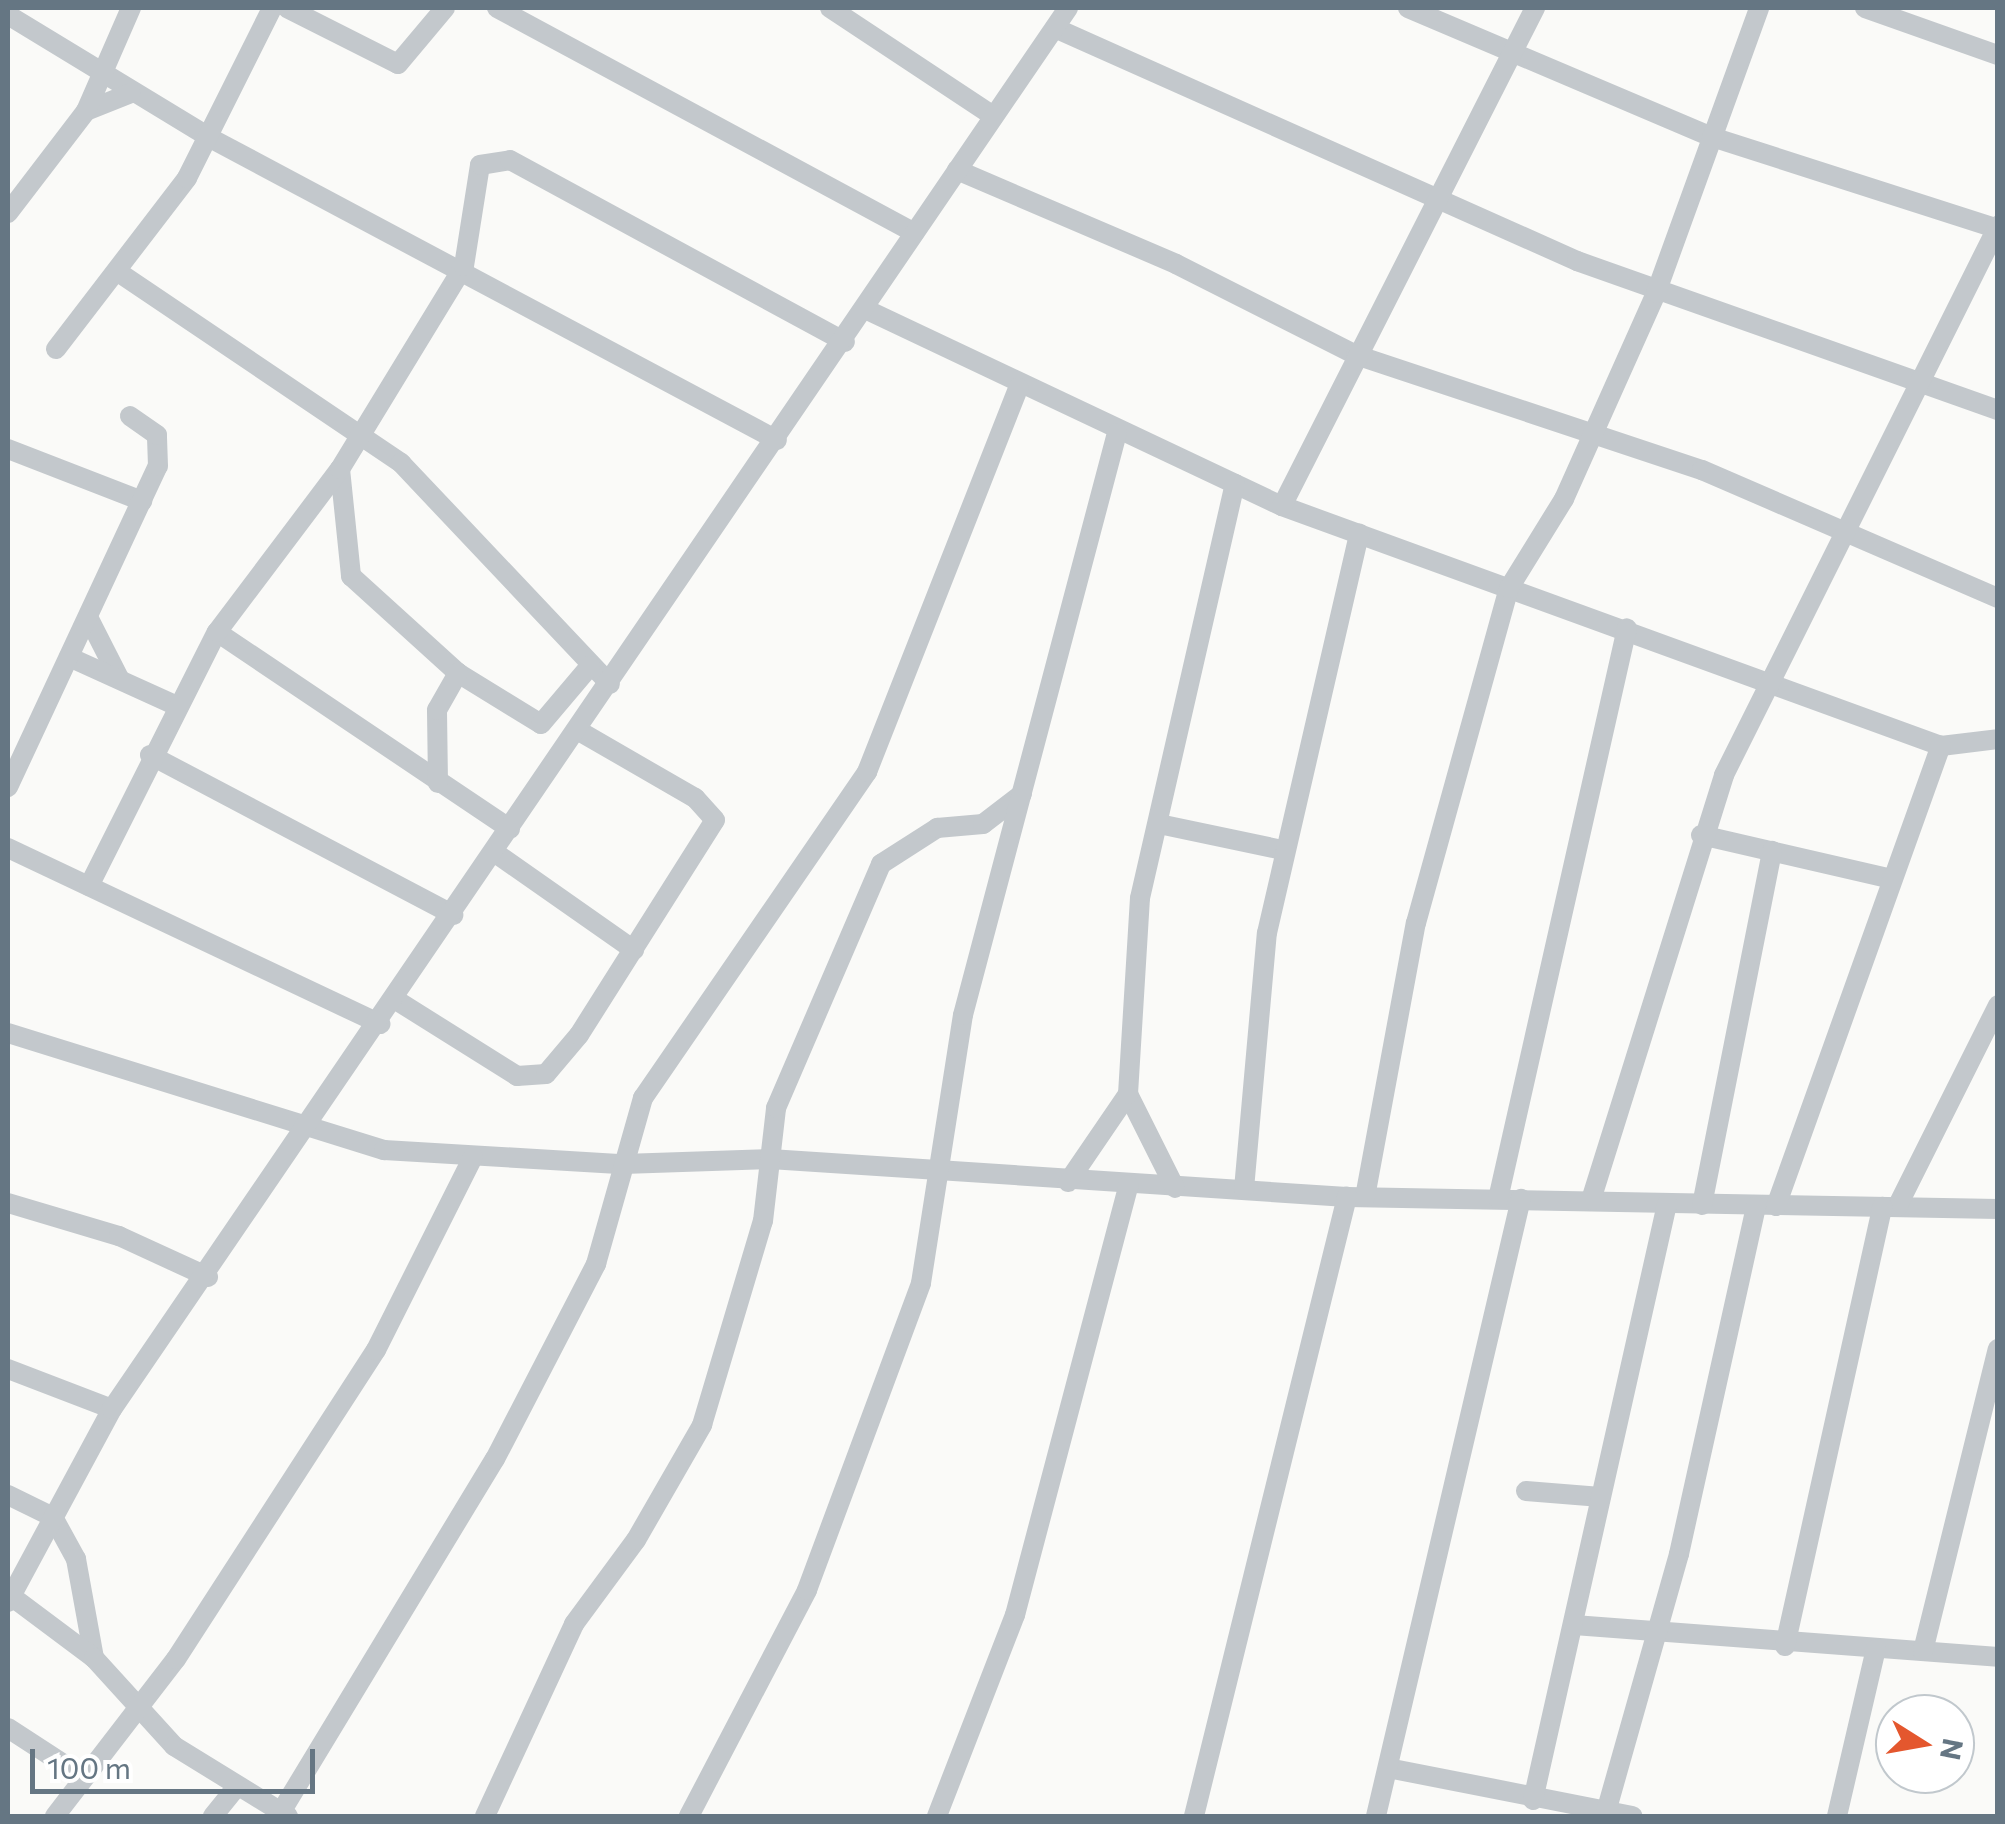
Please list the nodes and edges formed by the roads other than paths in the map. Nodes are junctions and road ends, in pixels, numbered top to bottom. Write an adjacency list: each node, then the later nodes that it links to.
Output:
1 (130, 8): 16 (street)
2 (272, 8): 21 (street)
3 (286, 8): 4 (street)
4 (445, 8)
5 (497, 8): 26 (street)
6 (830, 8): 19 (street)
7 (1068, 8): 13 (street)
8 (1408, 8): 14 (street)
9 (1535, 8): 14 (street)
10 (1759, 8): 20 (street)
11 (1865, 8): 15 (street)
12 (8, 15): 16 (street)
13 (1055, 28): 19 (street); 23 (street)
14 (1510, 54): 20 (street); 23 (street)
15 (1998, 54)
16 (99, 73): 17 (street); 18 (street)
17 (131, 93): 18 (street); 21 (street)
18 (86, 111): 24 (street)
19 (993, 116): 22 (street)
20 (1712, 137): 25 (street); 29 (street)
21 (212, 139): 27 (street); 28 (street)
22 (957, 170): 26 (street); 33 (street)
23 (1436, 197): 29 (street); 33 (street)
24 (8, 213)
25 (1997, 228): 34 (street)
26 (914, 233): 30 (street)
27 (464, 266): 31 (street); 40 (street); 41 (street)
28 (121, 274): 32 (street); 40 (street)
29 (1656, 293): 34 (street); 39 (street)
30 (866, 309): 31 (street); 35 (street)
31 (845, 342): 41 (street)
32 (56, 349)
33 (1356, 356): 39 (street); 46 (street)
34 (1917, 386): 36 (street); 48 (street)
35 (1018, 388): 38 (street); 87 (street)
36 (1998, 410)
37 (130, 416): 45 (street)
38 (1116, 433): 44 (street); 67 (street)
39 (1592, 434): 48 (street); 49 (street)
40 (360, 435): 43 (street); 55 (street)
41 (777, 440): 59 (street)
42 (10, 456): 45 (street)
43 (340, 468): 53 (street); 56 (street)
44 (1235, 484): 46 (street); 68 (street)
45 (142, 502): 51 (street)
46 (1282, 506): 47 (street)
47 (1359, 533): 49 (street); 72 (street)
48 (1845, 534): 50 (street); 58 (street)
49 (1509, 588): 52 (street); 93 (street)
50 (1998, 598)
51 (88, 617): 54 (street); 57 (street)
52 (1627, 628): 58 (street); 94 (street)
53 (218, 632): 60 (street); 65 (street)
54 (69, 657): 57 (street); 66 (street)
55 (590, 666): 56 (street); 59 (street)
56 (458, 673): 65 (street)
57 (119, 678): 60 (street)
58 (1770, 680): 63 (street); 70 (street)
59 (610, 684): 61 (street)
60 (176, 706): 64 (street)
61 (577, 730): 69 (street); 78 (street)
62 (1998, 739): 63 (street)
63 (1941, 746): 75 (street)
64 (150, 755): 76 (street); 77 (street)
65 (438, 783): 69 (street)
66 (8, 787)
67 (1024, 793): 86 (street); 88 (street)
68 (1159, 824): 72 (street); 83 (street)
69 (510, 829): 74 (street)
70 (1700, 834): 73 (street); 96 (street)
71 (8, 848): 76 (street)
72 (1282, 850): 92 (street)
73 (1772, 851): 75 (street); 99 (street)
74 (494, 852): 77 (street); 78 (street)
75 (1892, 879): 100 (street)
76 (90, 886): 81 (street)
77 (453, 915): 79 (street)
78 (634, 950): 79 (street)
79 (396, 1000): 81 (street)
80 (1998, 1005): 101 (street)
81 (380, 1024): 84 (street)
82 (8, 1034): 84 (street)
83 (1128, 1094): 89 (street); 91 (street)
84 (310, 1130): 85 (street); 103 (street)
85 (473, 1157): 87 (street); 119 (street)
86 (770, 1159): 87 (street); 88 (street); 129 (street)
87 (623, 1164): 126 (street)
88 (942, 1177): 89 (street); 130 (street)
89 (1068, 1182): 90 (street)
90 (1128, 1186): 91 (street); 131 (street)
91 (1176, 1188): 92 (street)
92 (1244, 1189): 93 (street)
93 (1356, 1197): 94 (street); 132 (street)
94 (1498, 1199): 95 (street)
95 (1522, 1200): 96 (street); 121 (street)
96 (1591, 1200): 98 (street)
97 (8, 1202): 103 (street)
98 (1667, 1204): 99 (street); 109 (street)
99 (1702, 1205): 100 (street)
100 (1766, 1206): 101 (street); 113 (street)
101 (1890, 1207): 102 (street); 114 (street)
102 (1998, 1209)
103 (208, 1277): 106 (street)
104 (1998, 1349): 116 (street)
105 (8, 1369): 106 (street)
106 (112, 1409): 110 (street)
107 (1526, 1491): 109 (street)
108 (8, 1495): 110 (street)
109 (1602, 1496): 112 (street)
110 (53, 1517): 111 (street); 118 (street)
111 (9, 1599): 118 (street)
112 (1574, 1624): 113 (street); 124 (street)
113 (1658, 1637): 114 (street); 125 (street)
114 (1785, 1646): 115 (street)
115 (1876, 1649): 116 (street); 135 (street)
116 (1922, 1651): 117 (street)
117 (1998, 1657)
118 (94, 1658): 119 (street)
119 (132, 1709): 122 (street); 123 (street)
120 (8, 1728): 122 (street)
121 (1388, 1768): 124 (street); 133 (street)
122 (82, 1776): 127 (street)
123 (236, 1788): 126 (street); 128 (street)
124 (1533, 1800): 125 (street)
125 (1606, 1812): 134 (street)
126 (284, 1814)
127 (55, 1816)
128 (213, 1816)
129 (485, 1816)
130 (689, 1816)
131 (937, 1816)
132 (1194, 1816)
133 (1376, 1816)
134 (1632, 1816)
135 (1837, 1816)

